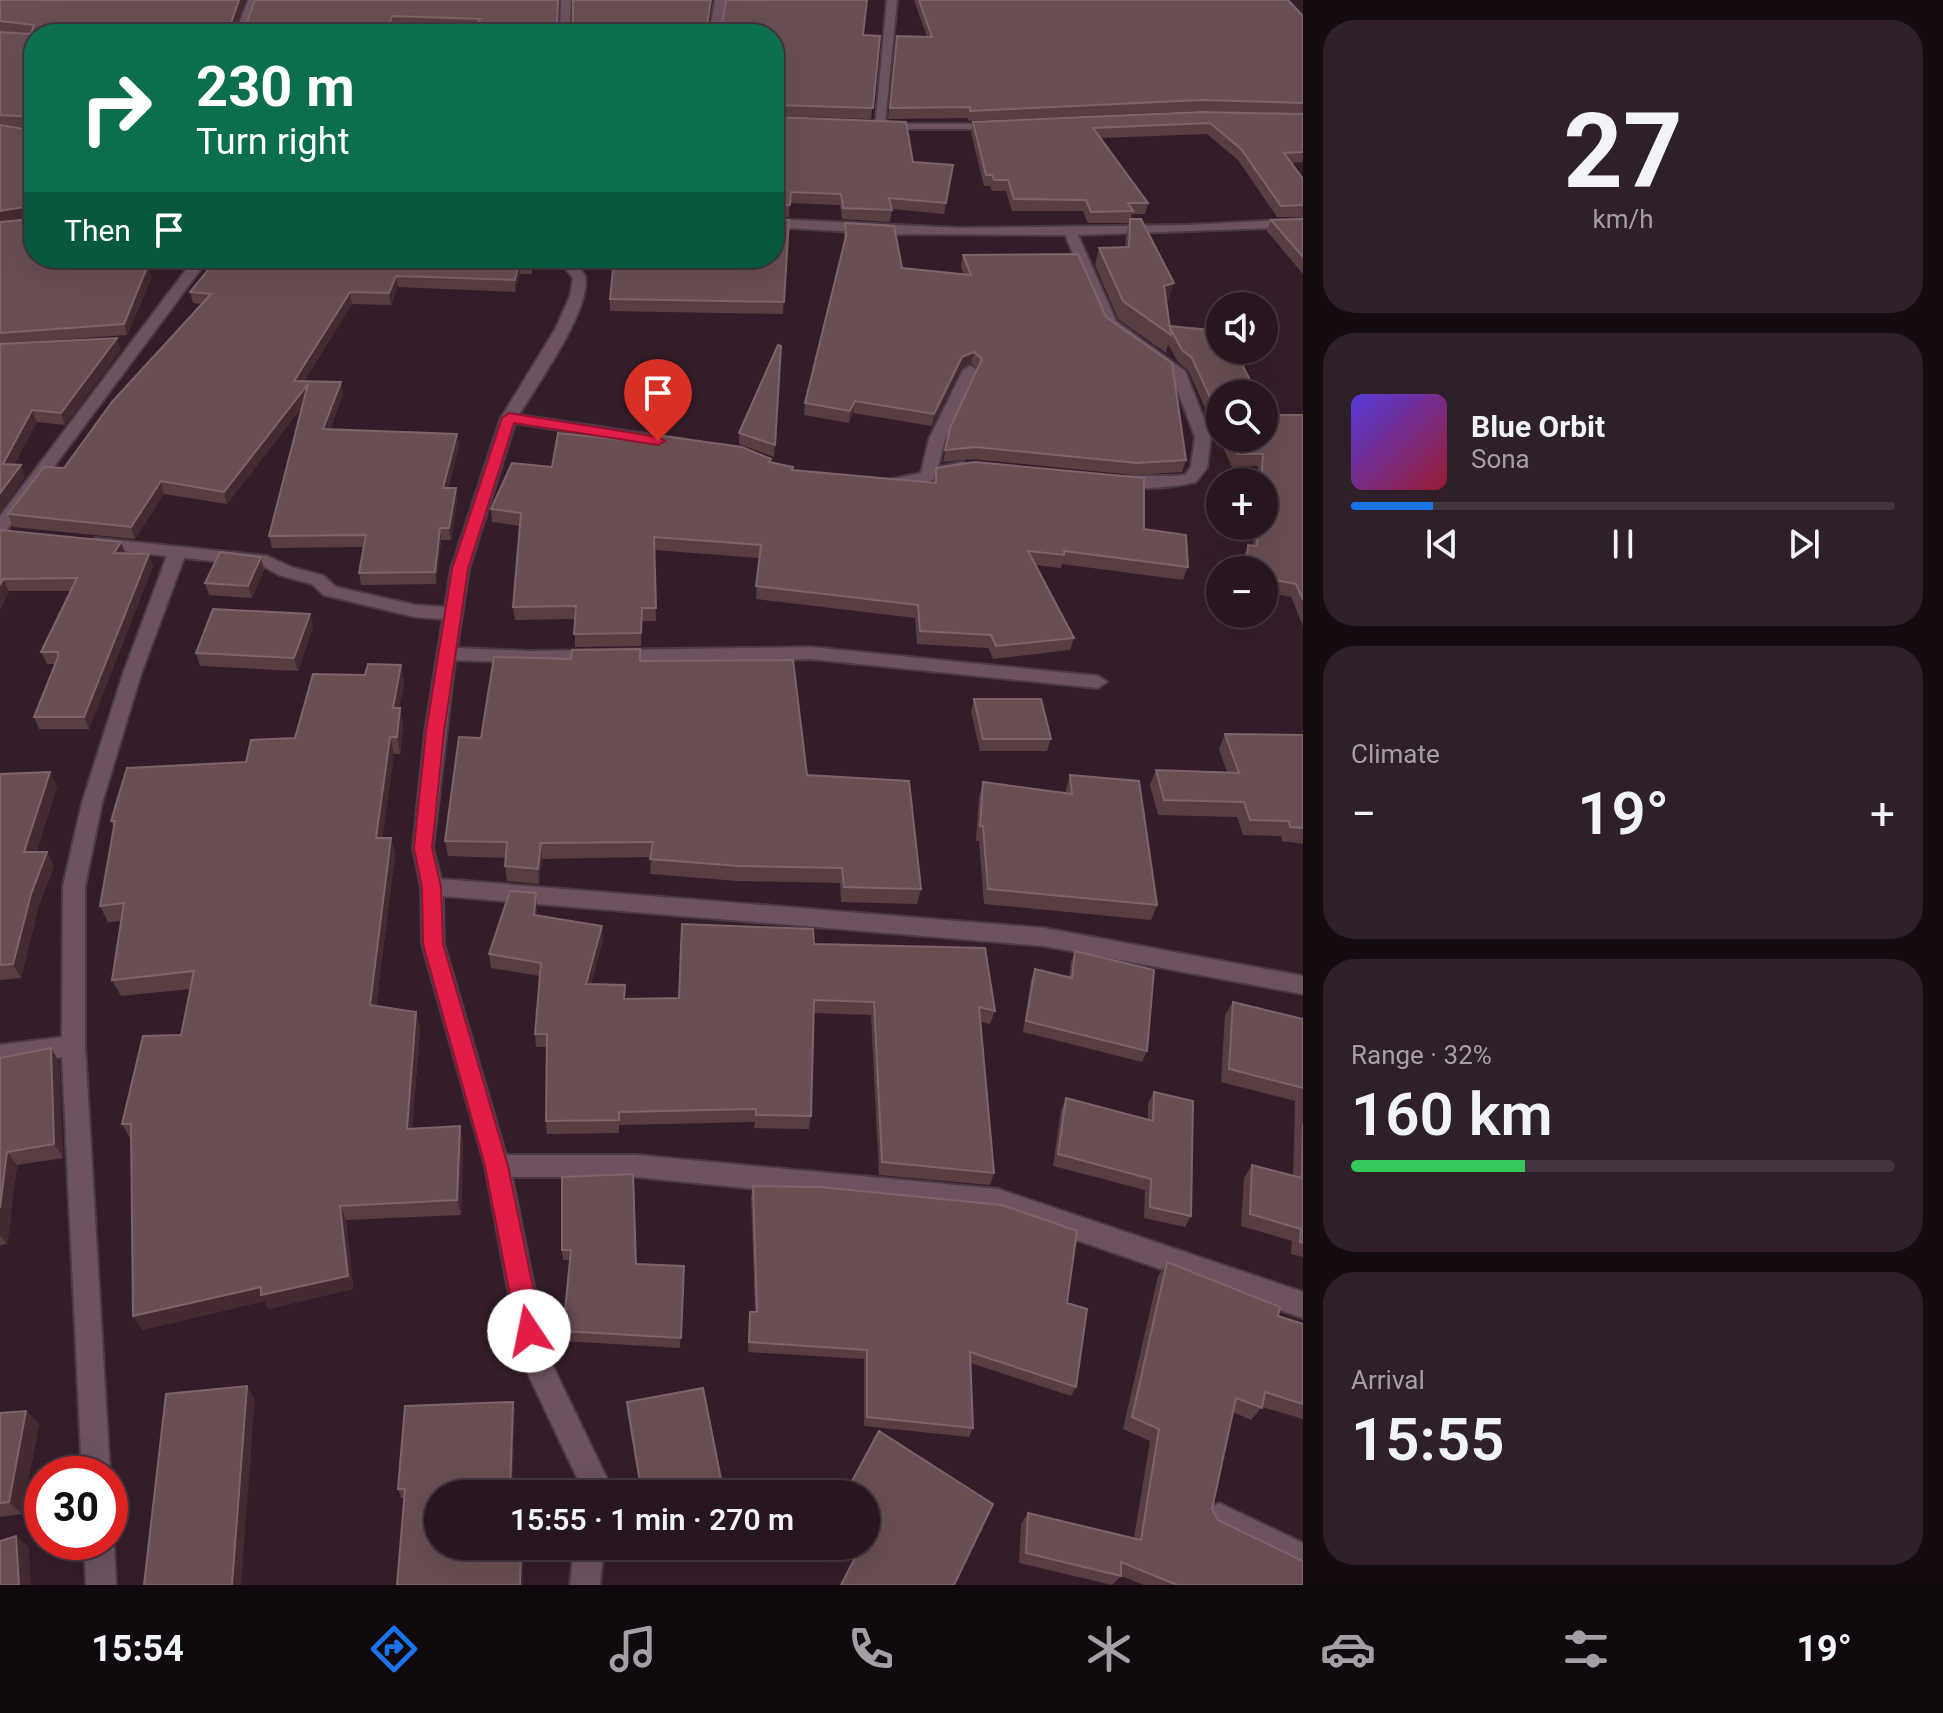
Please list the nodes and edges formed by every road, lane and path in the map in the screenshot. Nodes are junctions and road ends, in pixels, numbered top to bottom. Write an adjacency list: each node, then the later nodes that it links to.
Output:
1 (253, 0): 5 (street)
2 (566, 0): 6 (street)
3 (720, 0): 7 (street)
4 (892, 0): 9 (street)
5 (244, 24)
6 (565, 24)
7 (716, 24)
8 (864, 126): 9 (street)
9 (879, 127): 10 (street)
10 (1017, 127)
11 (1303, 223): 13 (street)
12 (784, 224): 13 (street)
13 (1070, 231): 21 (street)
14 (193, 268): 23 (street)
15 (572, 268): 17 (street)
16 (970, 370): 20 (street)
17 (509, 418): 18 (street); 26 (street)
18 (698, 446)
19 (973, 467): 20 (street)
20 (929, 472): 22 (street)
21 (1105, 480)
22 (874, 482)
23 (5, 532)
24 (74, 541): 25 (street)
25 (178, 550): 26 (street); 31 (street)
26 (454, 614): 27 (street)
27 (448, 654): 28 (street); 29 (street)
28 (1098, 682)
29 (432, 887): 30 (street); 33 (street)
30 (1303, 985)
31 (73, 1045): 32 (street); 35 (street)
32 (0, 1055)
33 (497, 1166): 34 (street); 36 (street)
34 (1303, 1305)
35 (95, 1456)
36 (594, 1480)
37 (1219, 1518): 38 (street)
38 (1303, 1558)
39 (100, 1560): 41 (street)
40 (588, 1560): 42 (street)
41 (101, 1585)
42 (585, 1585)

